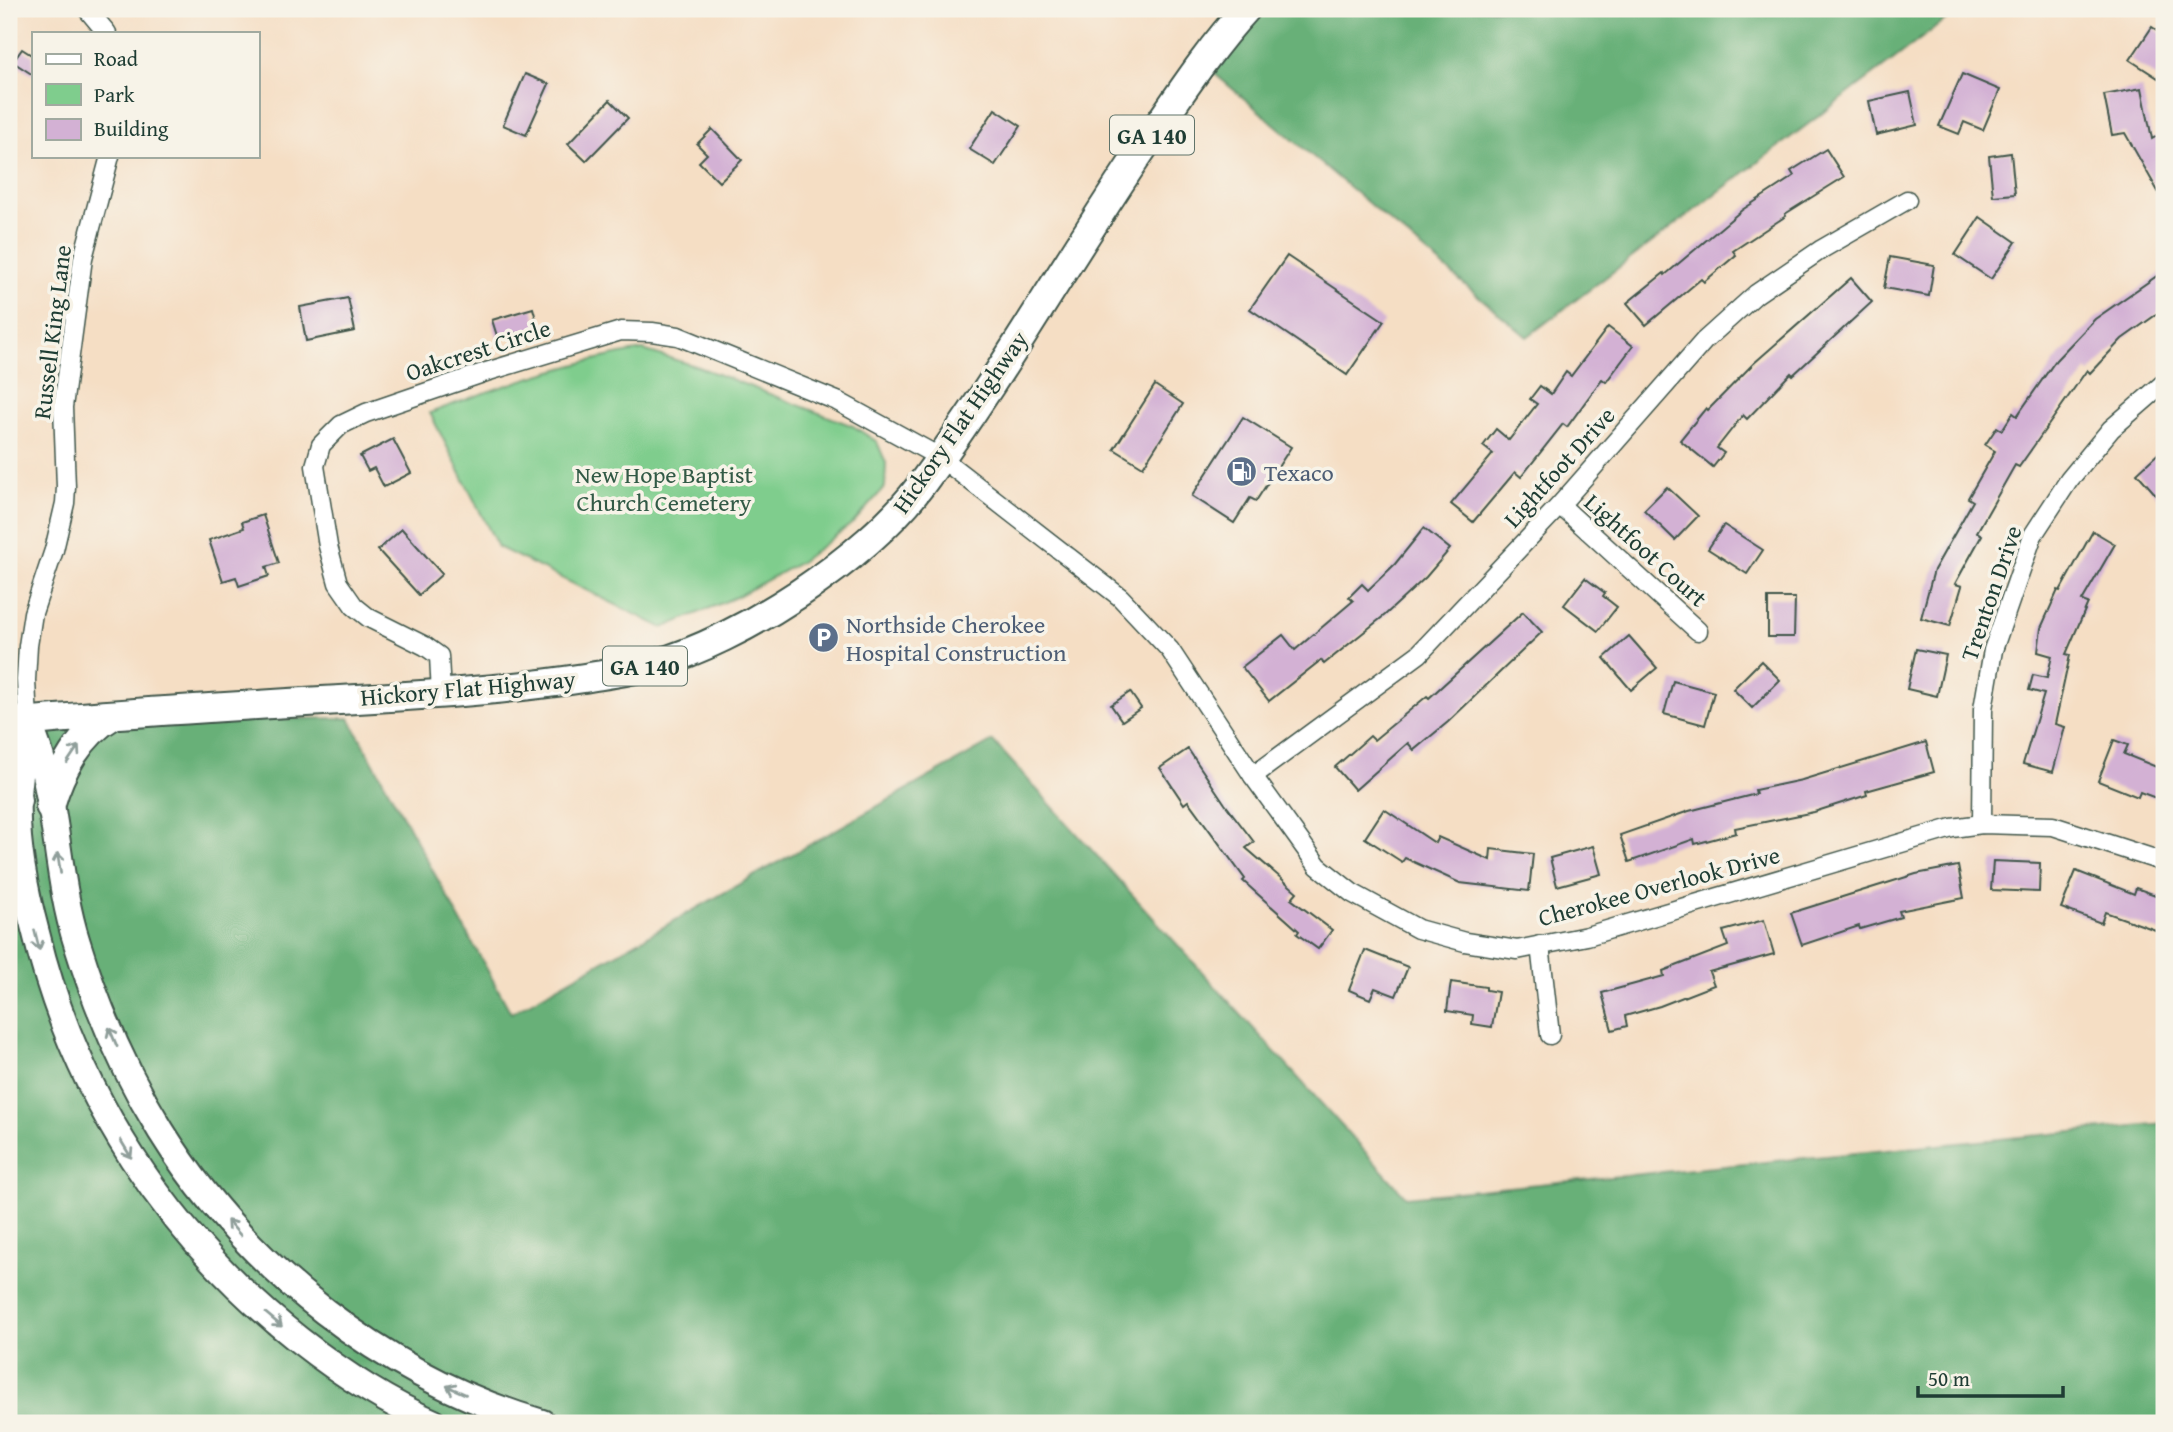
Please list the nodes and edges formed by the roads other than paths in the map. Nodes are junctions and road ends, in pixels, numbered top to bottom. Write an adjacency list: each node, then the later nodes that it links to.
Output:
1 (87, 9): 3 (street)
2 (1246, 9): 7 (main road, Hickory Flat Highway / GA 140)
3 (106, 32)
4 (109, 158): 12 (street, Russell King Lane)
5 (1907, 200): 8 (street, Lightfoot Drive)
6 (2163, 386): 16 (street, Trenton Drive)
7 (941, 458): 10 (main road, Hickory Flat Highway / GA 140); 10 (street, Oakcrest Circle); 13 (street, Cherokee Overlook Drive)
8 (1560, 505): 9 (street, Lightfoot Court); 13 (street, Lightfoot Drive)
9 (1698, 631)
10 (441, 694): 11 (main road, Hickory Flat Highway / GA 140)
11 (113, 715): 12 (main road, Hickory Flat Highway / GA 140); 15 (main road, one-way to 11)
12 (19, 723): 14 (street); 15 (street)
13 (1252, 776): 18 (street, Cherokee Overlook Drive)
14 (13, 793): 20 (street, one-way to 20)
15 (50, 806): 21 (street, one-way to 15)
16 (1982, 824): 17 (street, Cherokee Overlook Drive); 18 (street, Cherokee Overlook Drive)
17 (2164, 862)
18 (1540, 945): 19 (street)
19 (1550, 1035)
20 (434, 1423)
21 (542, 1423)

